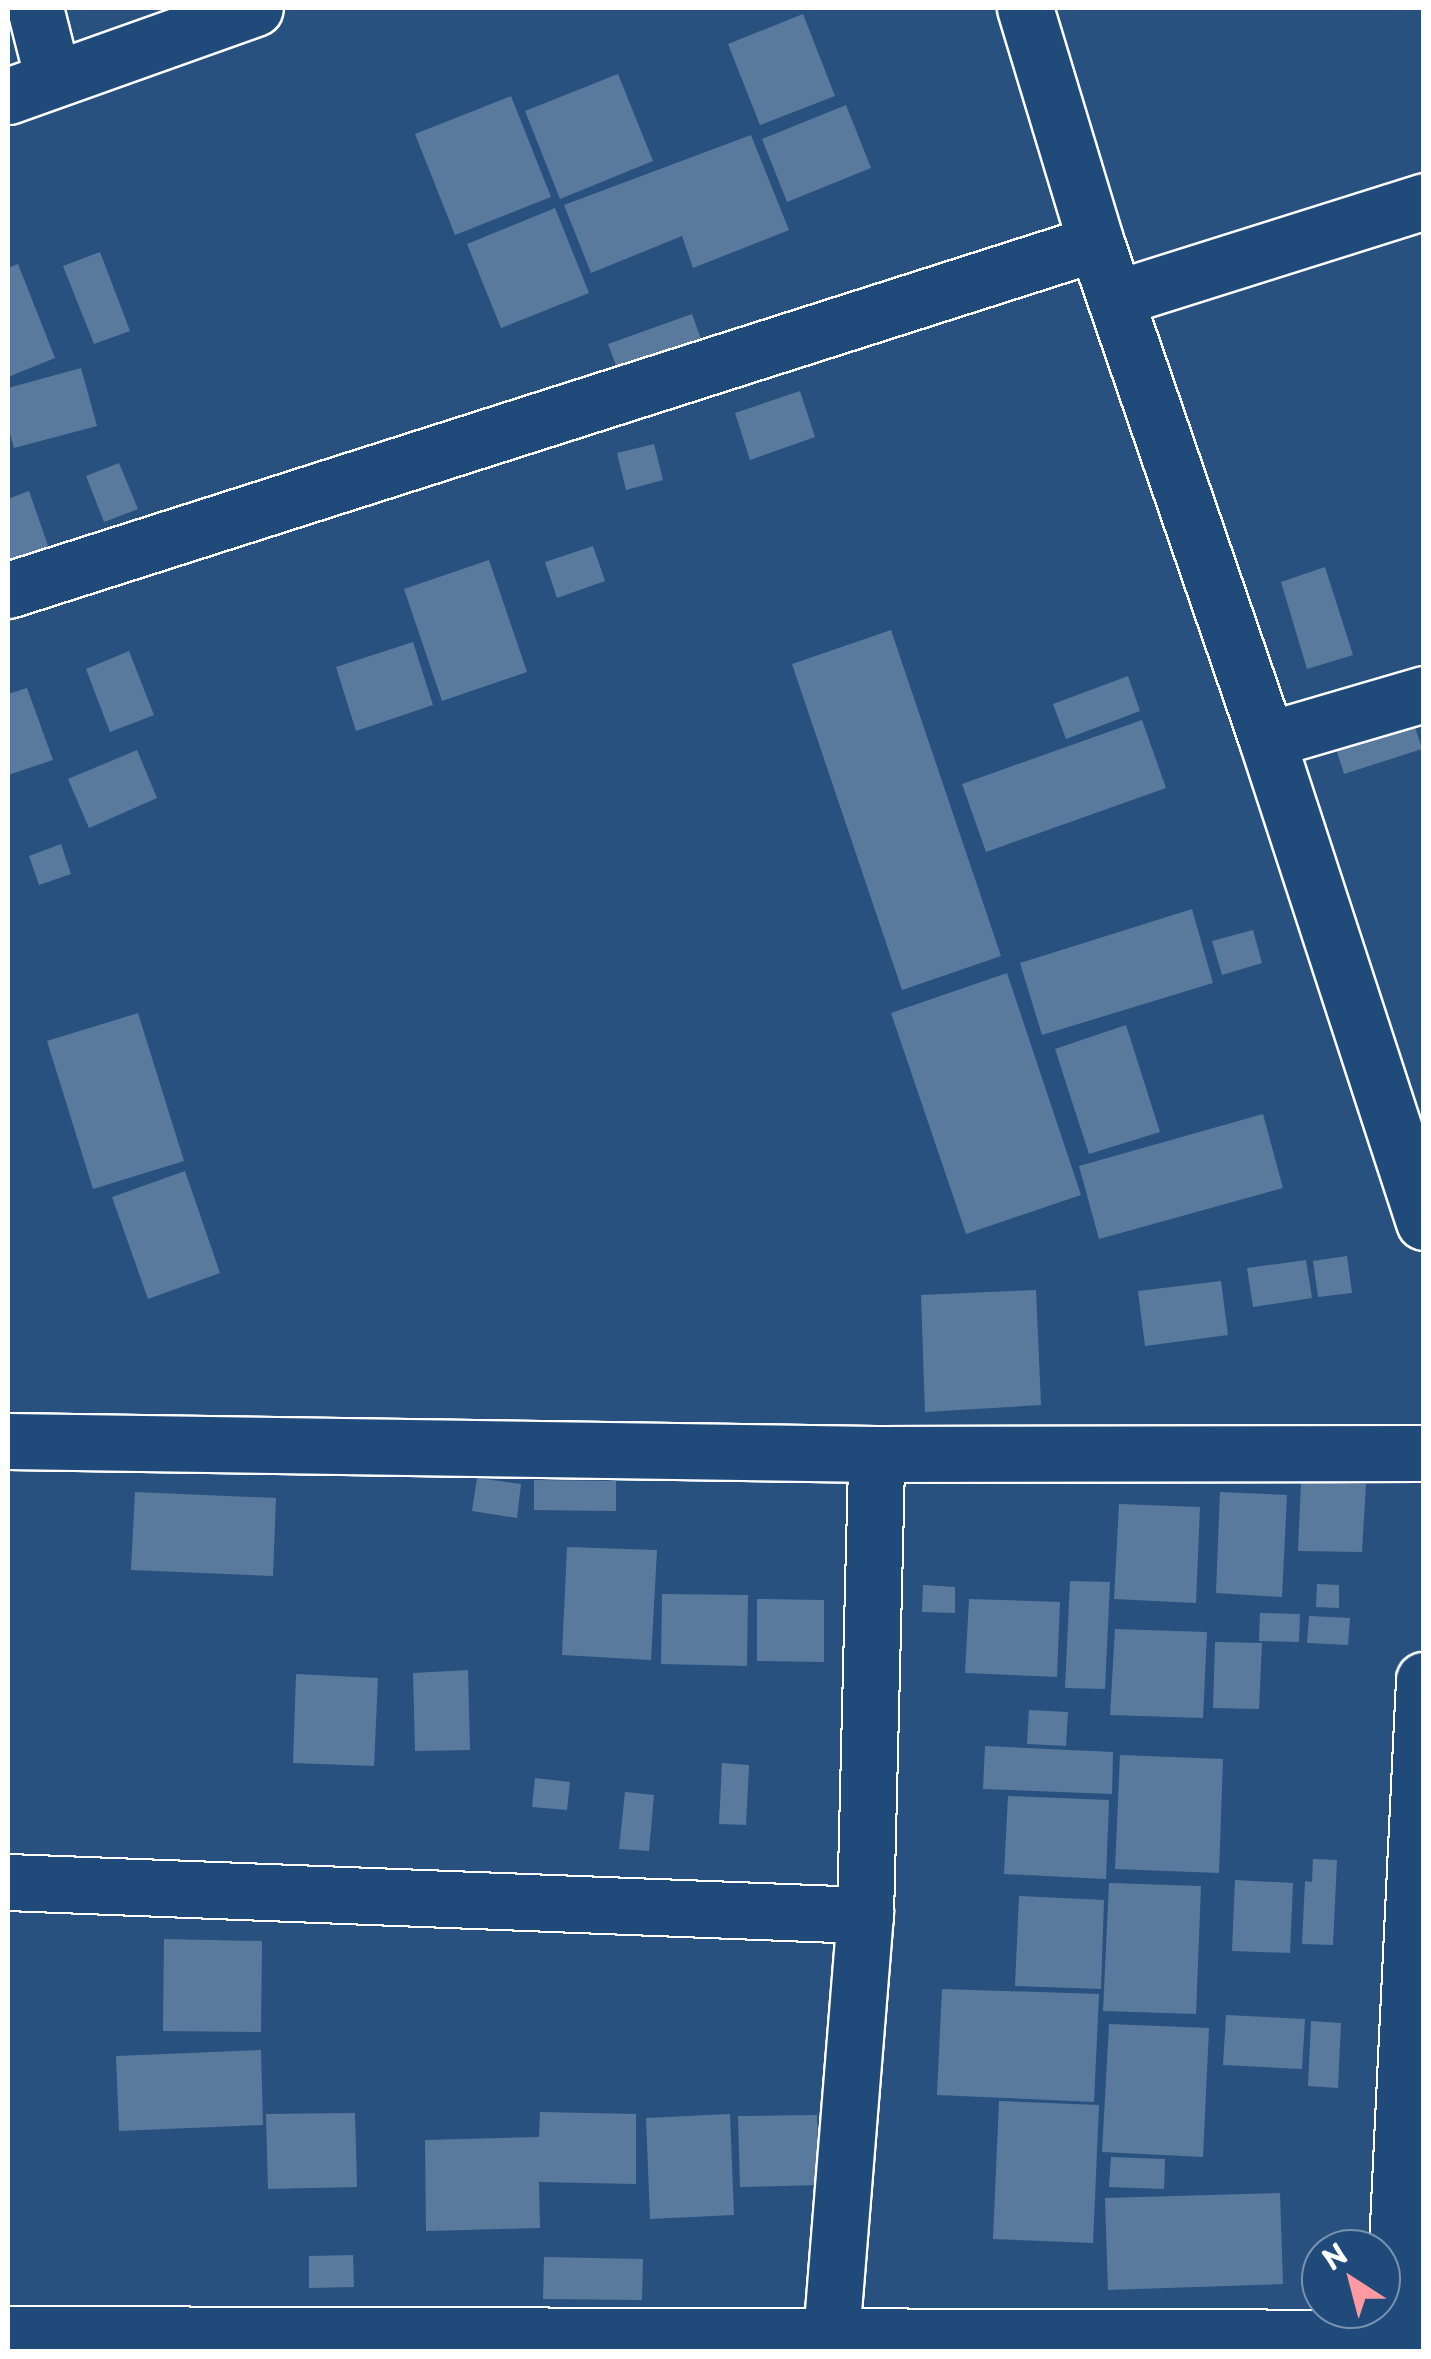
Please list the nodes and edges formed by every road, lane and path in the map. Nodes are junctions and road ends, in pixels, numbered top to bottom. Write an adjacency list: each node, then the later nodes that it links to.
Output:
1 (35, 8): 4 (street)
2 (255, 8): 4 (street)
3 (1025, 8): 6 (street)
4 (30, 87)
5 (1424, 200): 7 (street)
6 (1096, 243): 7 (street); 8 (street)
7 (1116, 298): 10 (street)
8 (8, 590)
9 (1424, 694): 10 (street)
10 (1267, 740): 11 (street)
11 (1424, 1222)
12 (8, 1441): 13 (street)
13 (876, 1454): 14 (street); 17 (street)
14 (1424, 1454)
15 (1424, 1680): 20 (street)
16 (8, 1882): 17 (street)
17 (865, 1915): 19 (street)
18 (8, 2334): 19 (street)
19 (831, 2336): 20 (street)
20 (1403, 2342)

